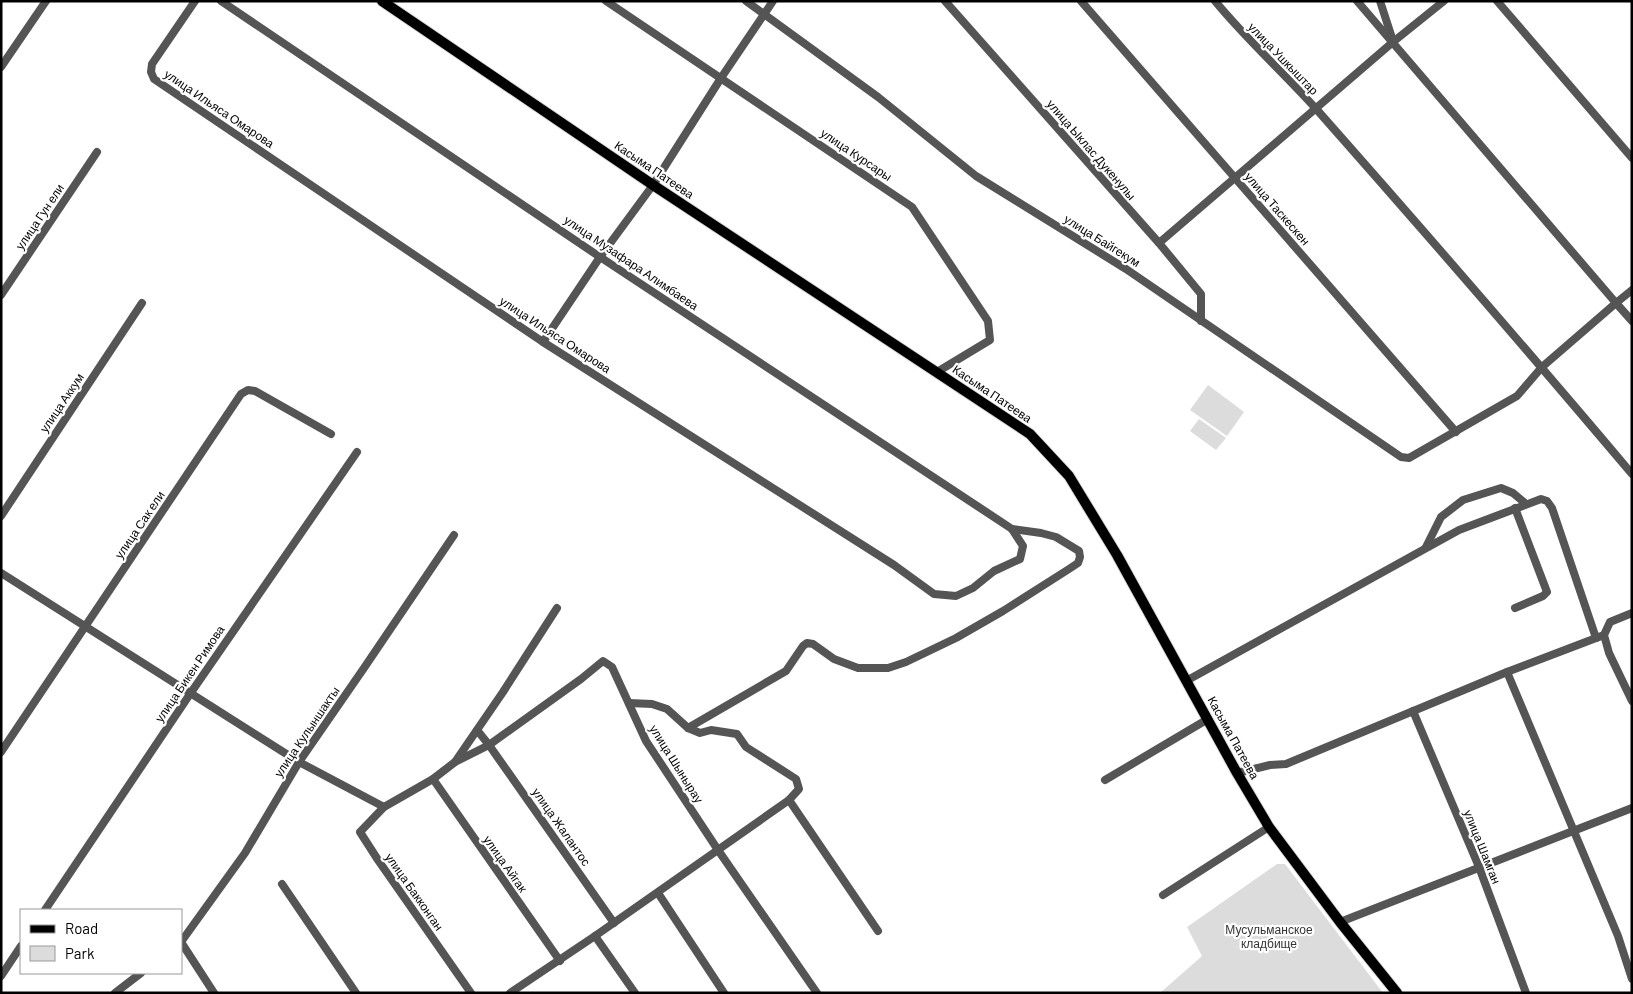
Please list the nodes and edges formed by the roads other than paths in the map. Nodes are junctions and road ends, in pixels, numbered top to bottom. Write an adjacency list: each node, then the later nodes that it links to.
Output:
1 (46, 1): 17 (street)
2 (195, 1): 32 (street, улица Ильяса Омарова)
3 (221, 1): 25 (street, улица Музафара Алимбаева)
4 (382, 1): 23 (main road, Касыма Патеева)
5 (606, 1): 18 (street, улица Курсары)
6 (746, 1): 15 (street, улица Байгекум)
7 (774, 1): 15 (street)
8 (945, 1): 24 (street, улица Ыклас Дукенулы)
9 (1081, 1): 22 (street, улица Таскескен)
10 (1215, 1): 19 (street, улица Ушкыштар)
11 (1357, 1): 16 (street)
12 (1380, 1): 16 (street)
13 (1444, 1): 16 (street)
14 (1496, 1): 21 (street)
15 (764, 14): 18 (street); 30 (street, улица Байгекум)
16 (1393, 42): 19 (street); 29 (street)
17 (1, 67)
18 (721, 78): 23 (street); 34 (street, улица Курсары)
19 (1316, 109): 22 (street); 33 (street, улица Ушкыштар)
20 (97, 152): 27 (street, улица Гун ели)
21 (1632, 158)
22 (1235, 178): 24 (street); 35 (street, улица Таскескен)
23 (653, 185): 25 (street); 34 (main road, Касыма Патеева)
24 (1159, 243): 30 (street, улица Ыклас Дукенулы)
25 (600, 257): 32 (street); 42 (street, улица Музафара Алимбаева)
26 (1632, 290): 29 (street, улица Байгекум)
27 (1, 295)
28 (142, 303): 41 (street, улица Аккум)
29 (1616, 304): 31 (street); 33 (street, улица Байгекум)
30 (1201, 320): 35 (street, улица Байгекум)
31 (1632, 321)
32 (543, 342): 44 (street, улица Ильяса Омарова)
33 (1542, 367): 35 (street, улица Байгекум); 38 (street, улица Ушкыштар)
34 (937, 372): 53 (main road, Касыма Патеева)
35 (1456, 432)
36 (331, 434): 50 (street, улица Сак ели)
37 (357, 452): 54 (street, улица Бикен Римова)
38 (1632, 474)
39 (1526, 504): 40 (street); 45 (street); 51 (street)
40 (1515, 508): 45 (street); 48 (street)
41 (1, 516)
42 (1012, 529): 44 (street, улица Музафара Алимбаева); 59 (street)
43 (454, 535): 63 (street, улица Кулыншакты)
44 (1023, 546)
45 (1426, 547): 53 (street)
46 (1, 573): 50 (street)
47 (557, 608): 60 (street)
48 (1515, 608)
49 (1632, 613): 51 (street)
50 (86, 626): 54 (street); 62 (street, улица Сак ели)
51 (1600, 636): 52 (street); 55 (street)
52 (1507, 672): 57 (street); 72 (street)
53 (1186, 681): 58 (main road, Касыма Патеева)
54 (190, 694): 63 (street); 78 (street, улица Бикен Римова)
55 (1632, 700)
56 (629, 703): 59 (street); 61 (street, улица Шынырау); 73 (street, улица Шынырау)
57 (1413, 711): 65 (street); 74 (street, улица Шамган)
58 (1208, 720): 65 (main road, Касыма Патеева); 67 (street)
59 (688, 728): 68 (street)
60 (477, 730): 61 (street, улица Жалантос); 64 (street)
61 (489, 744): 64 (street); 80 (street, улица Жалантос)
62 (1, 752)
63 (299, 762): 69 (street); 83 (street, улица Кулыншакты)
64 (455, 762): 66 (street)
65 (1237, 773): 71 (main road, Касыма Патеева)
66 (433, 780): 69 (street); 86 (street, улица Айгак)
67 (1105, 780)
68 (790, 800): 73 (street); 81 (street)
69 (384, 807): 94 (street, улица Бакконган)
70 (1632, 808): 72 (street)
71 (1269, 827): 77 (street); 79 (main road, Касыма Патеева)
72 (1574, 830): 74 (street); 89 (street)
73 (718, 850): 76 (street); 99 (street)
74 (1479, 867): 79 (street); 101 (street, улица Шамган)
75 (282, 884): 93 (street)
76 (658, 893): 80 (street); 98 (street)
77 (1163, 895)
78 (46, 909)
79 (1340, 922): 100 (main road, Касыма Патеева)
80 (614, 923): 82 (street)
81 (878, 931)
82 (595, 936): 86 (street); 97 (street)
83 (182, 941)
84 (182, 944): 92 (street)
85 (20, 948): 88 (street)
86 (560, 960): 90 (street)
87 (140, 974): 91 (street)
88 (1, 976)
89 (1632, 979)
90 (522, 985): 95 (street); 96 (street)
91 (115, 993)
92 (214, 993)
93 (356, 993)
94 (471, 993)
95 (510, 993)
96 (527, 993)
97 (635, 993)
98 (724, 993)
99 (818, 993)
100 (1397, 993)
101 (1526, 993)

